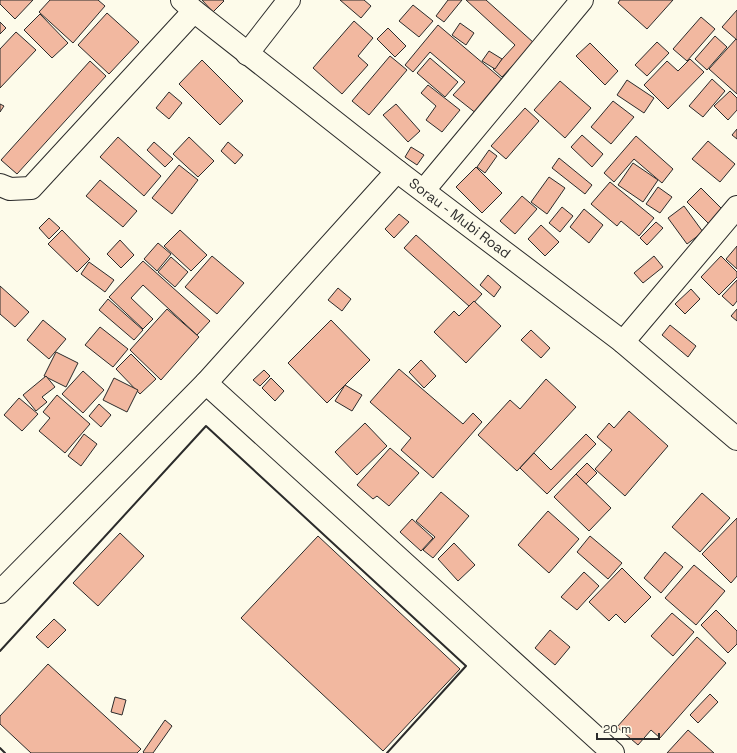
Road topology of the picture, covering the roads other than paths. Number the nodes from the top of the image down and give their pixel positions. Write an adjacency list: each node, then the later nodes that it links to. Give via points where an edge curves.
1 (289, 0): 4 (street)
2 (582, 0): 7 (street)
3 (188, 6): 4 (street, Sorau - Mubi Road); 6 (street, via 31,188 10,189)
4 (247, 54): 5 (street, Sorau - Mubi Road)
5 (397, 171): 7 (street, Sorau - Mubi Road); 10 (street)
6 (0, 185)
7 (424, 190): 9 (street, Sorau - Mubi Road)
8 (737, 207): 9 (street)
9 (623, 342): 11 (street, Sorau - Mubi Road)
10 (206, 383): 12 (street); 13 (street)
11 (737, 439)
12 (0, 592)
13 (613, 753)

